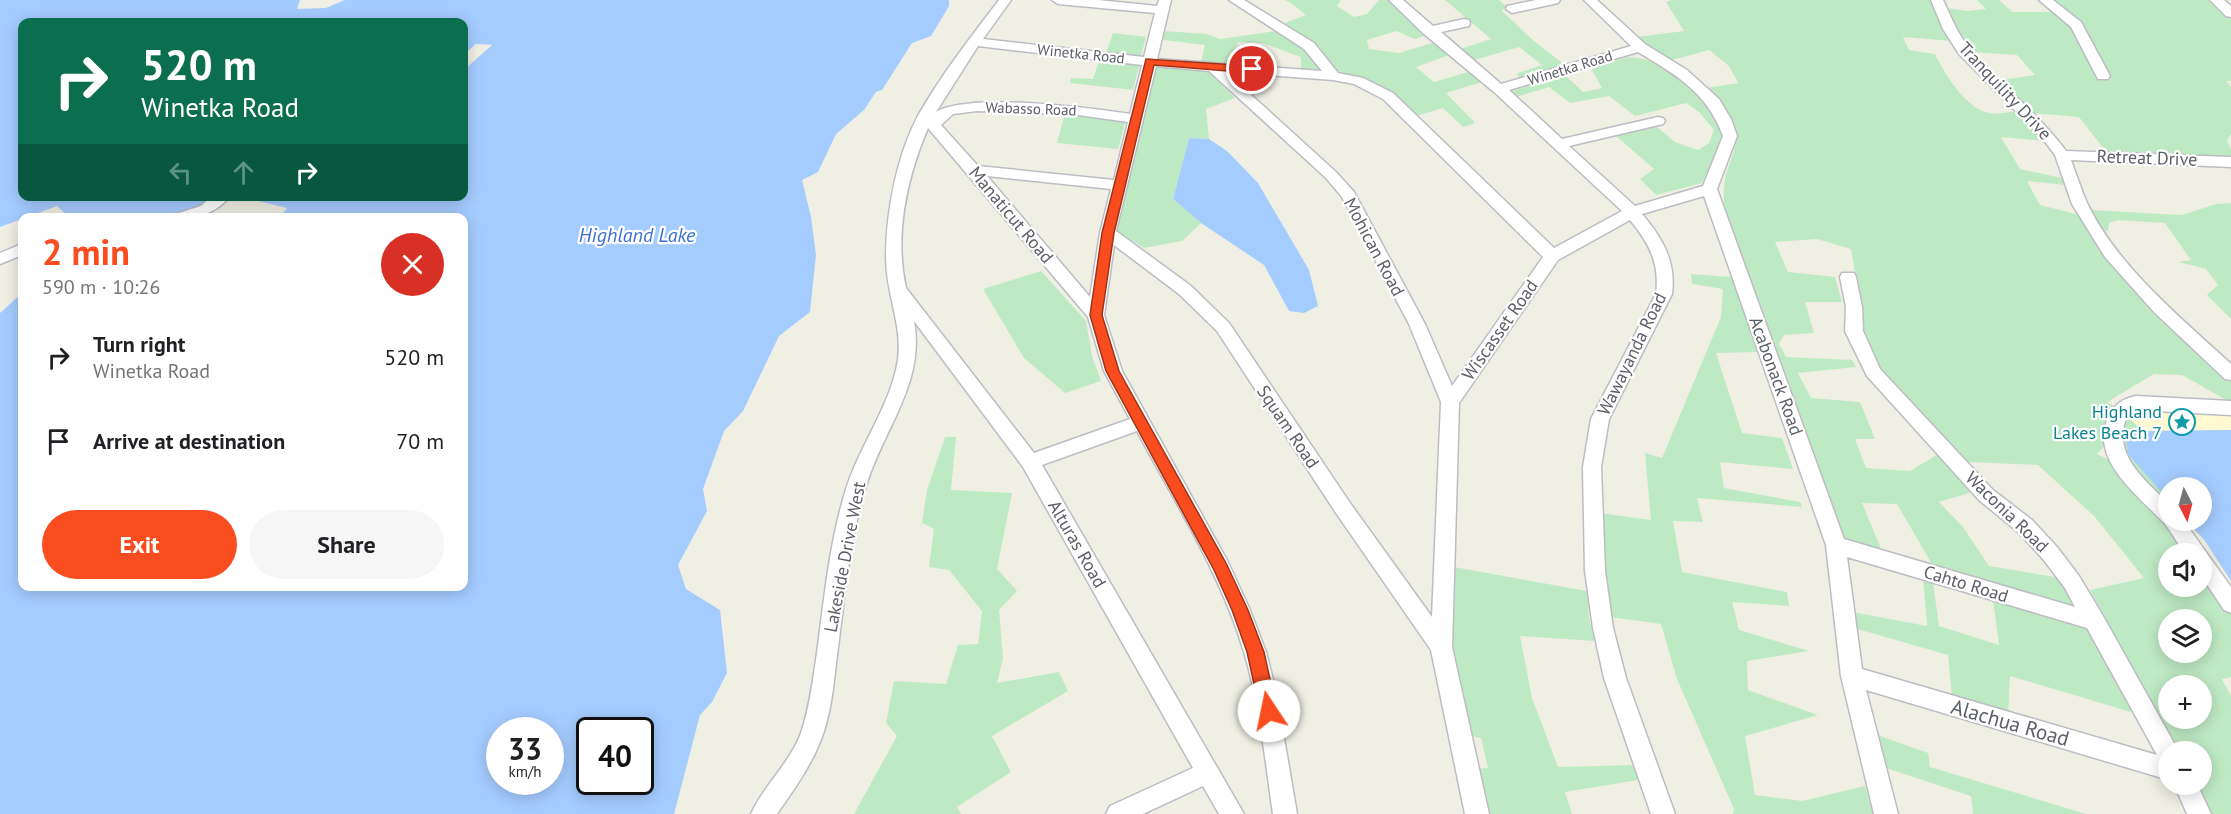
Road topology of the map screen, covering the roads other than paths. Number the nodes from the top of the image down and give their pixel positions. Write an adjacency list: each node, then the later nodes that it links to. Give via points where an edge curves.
1 (1005, 0): 15 (street, Lakeside Drive West)
2 (1058, 0): 10 (street)
3 (1235, 0): 19 (street, via 1309,46)
4 (1395, 0): 14 (street, Wawayanda Road)
5 (1554, 0): 11 (street)
6 (1590, 0): 16 (street)
7 (1937, 0): 26 (street, Tranquility Drive, via 1964,51)
8 (2045, 0): 20 (street, via 2076,25)
9 (2216, 0): 12 (street)
10 (1163, 5): 17 (street)
11 (1512, 9)
12 (2231, 13)
13 (1464, 22): 14 (street)
14 (1429, 31): 21 (street, Wawayanda Road)
15 (973, 42): 17 (street, Winetka Road); 23 (street, Lakeside Drive West)
16 (1640, 47): 21 (street, Winetka Road); 30 (street, via 1697,85 1724,119 1730,136)
17 (1150, 62): 18 (street, Winetka Road); 22 (street)
18 (1212, 66): 19 (street, Winetka Road); 42 (street, Mohican Road, via 1349,195 1417,324)
19 (1333, 76): 36 (street, via 1358,81 1388,96)
20 (2103, 76)
21 (1499, 89): 25 (street, Wawayanda Road)
22 (1135, 119): 23 (street, Wabasso Road, via 1071,110 977,107 950,110); 29 (street)
23 (929, 120): 28 (street, Manaticut Road); 39 (street, Lakeside Drive West, via 904,168 897,198 894,261)
24 (1658, 121): 25 (street)
25 (1559, 144): 32 (street, Wawayanda Road)
26 (2062, 155): 27 (street, Retreat Drive); 41 (street, Tranquility Drive, via 2080,204 2111,254 2160,308)
27 (2231, 162)
28 (974, 170): 29 (street); 40 (street, Manaticut Road)
29 (1120, 186): 34 (street)
30 (1709, 189): 32 (street); 49 (street, Acabonack Road)
31 (216, 201): 33 (street)
32 (1632, 212): 36 (street); 64 (street, Wawayanda Road, via 1663,254 1668,277 1664,294 1600,419 1592,467 1595,571 1615,678)
33 (195, 213)
34 (1108, 233): 40 (street); 53 (street, Squam Road, via 1185,290 1223,327)
35 (18, 251): 37 (street)
36 (1552, 256): 42 (street, Wiscasset Road)
37 (0, 259)
38 (1848, 277): 52 (street, Waconia Road, via 1854,331 1873,372 1986,495 2025,526 2050,553)
39 (898, 289): 45 (street, Alturas Road); 59 (street, Lakeside Drive West, via 908,354 902,382 867,455 854,496 819,707 804,753)
40 (1096, 315): 44 (street, via 1113,371)
41 (2231, 374)
42 (1450, 402): 53 (street)
43 (2231, 408): 46 (street, via 2136,403 2120,410 2111,431 2115,453)
44 (1142, 422): 45 (street); 62 (street, via 1221,568 1256,652)
45 (1030, 462): 57 (street, Alturas Road)
46 (2158, 505)
47 (2180, 531): 48 (street)
48 (2190, 543)
49 (1836, 545): 52 (street, Cahto Road); 54 (street, Acabonack Road)
50 (2212, 576): 51 (street)
51 (2231, 604)
52 (2096, 622): 55 (street, Waconia Road)
53 (1441, 647): 63 (street)
54 (1852, 676): 56 (street, Alachua Road); 65 (street, Acabonack Road)
55 (2162, 741)
56 (2158, 766)
57 (1208, 772): 60 (street); 61 (street, Alturas Road)
58 (2190, 795): 66 (street)
59 (763, 814)
60 (1118, 814)
61 (1232, 814)
62 (1285, 814)
63 (1477, 814)
64 (1663, 814)
65 (1886, 814)
66 (2199, 814)

